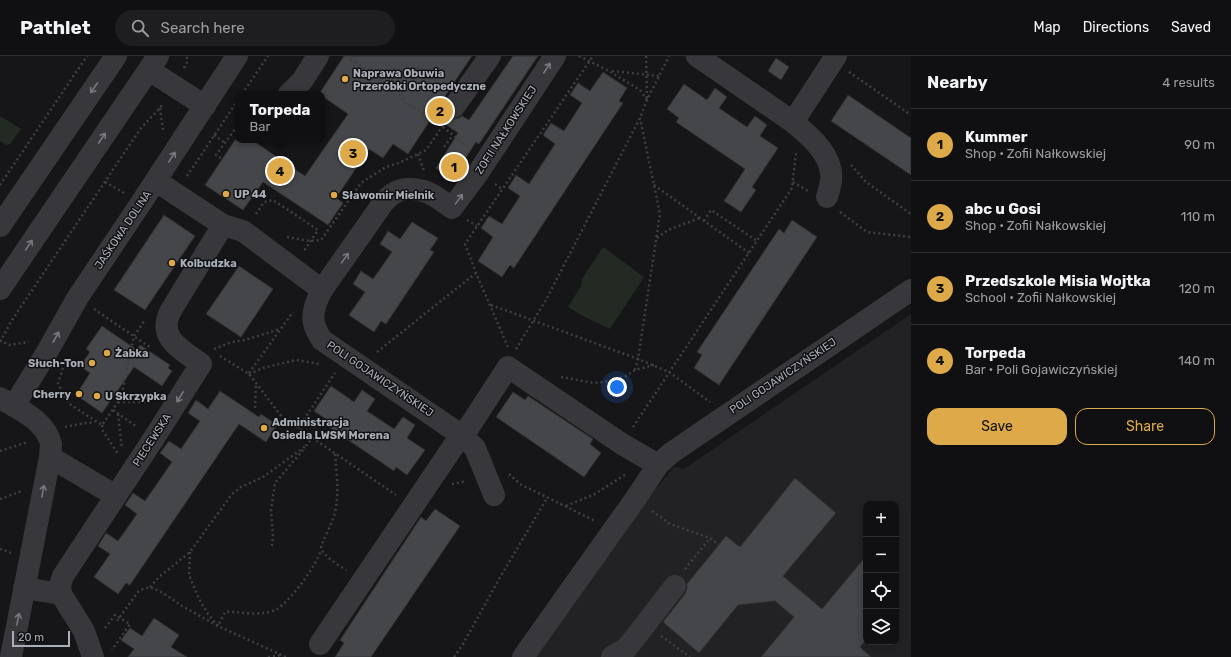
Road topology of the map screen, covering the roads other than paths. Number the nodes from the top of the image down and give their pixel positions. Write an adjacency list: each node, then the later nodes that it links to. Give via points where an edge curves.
1 (116, 56): 16 (street, one-way to 16)
2 (238, 56): 10 (street, JAŚKOWA DOLINA)
3 (318, 56): 9 (street, via 302,81)
4 (490, 56): 11 (street)
5 (555, 56): 18 (street, ZOFII NAŁKOWSKIEJ, one-way to 5, via 390,194 400,190 417,189 430,193 452,208)
6 (697, 56): 12 (street)
7 (839, 62): 12 (street)
8 (153, 63): 10 (street); 17 (street, one-way to 8)
9 (292, 91)
10 (205, 106): 13 (street, JAŚKOWA DOLINA, one-way to 10)
11 (454, 107)
12 (794, 122): 14 (street, via 824,152 830,164 831,180)
13 (156, 181): 15 (street); 20 (street, JAŚKOWA DOLINA, one-way to 13, via 47,352 78,297)
14 (827, 197)
15 (223, 225): 18 (street, via 243,231); 24 (street, PIECEWSKA, one-way to 24, via 165,323 167,334 178,346 206,357)
16 (0, 226)
17 (0, 289)
18 (322, 290): 21 (street, POLI GOJAWICZYŃSKIEJ, via 314,312 315,328 322,340)
19 (911, 290): 23 (street, POLI GOJAWICZYŃSKIEJ)
20 (7, 402): 22 (street, via 39,422 47,432 51,445)
21 (461, 435): 23 (street, via 467,430 511,360 533,384); 25 (street, POLI GOJAWICZYŃSKIEJ, via 475,448); 29 (street)
22 (50, 457): 24 (street); 27 (street, one-way to 22)
23 (653, 463): 32 (street, POLI GOJAWICZYŃSKIEJ, via 614,529)
24 (116, 496): 28 (street, PIECEWSKA, via 62,576)
25 (494, 496)
26 (680, 578): 33 (street, via 626,648)
27 (24, 588): 28 (street); 31 (street, one-way to 27)
28 (61, 594): 30 (street)
29 (320, 644)
30 (102, 654)
31 (11, 657)
32 (523, 657)
33 (612, 657)

